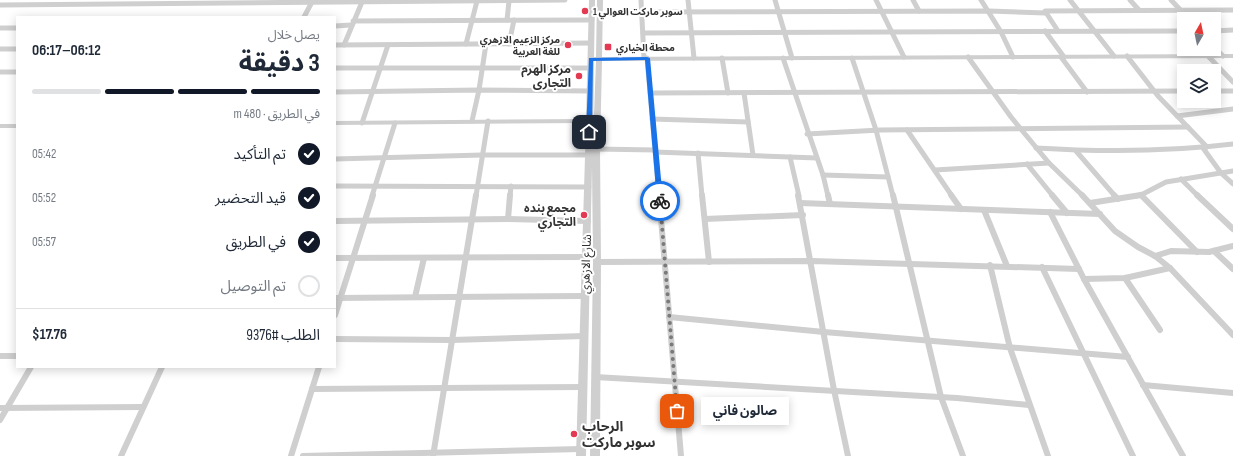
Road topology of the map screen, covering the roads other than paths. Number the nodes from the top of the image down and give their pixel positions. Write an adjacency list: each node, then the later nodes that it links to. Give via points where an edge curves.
1 (495, 0): 2 (street); 18 (street)
2 (509, 0): 3 (street); 34 (street)
3 (544, 0): 4 (street)
4 (565, 0)
5 (592, 0): 36 (street, شارع الازهري)
6 (600, 0): 78 (street, شارع الازهري)
7 (641, 0): 30 (street)
8 (688, 0): 25 (street)
9 (775, 0): 26 (street)
10 (876, 0): 27 (street)
11 (913, 0): 28 (street)
12 (981, 0): 29 (street)
13 (1070, 0): 22 (street)
14 (1130, 0): 23 (street)
15 (1171, 0): 21 (street)
16 (313, 1): 19 (street); 20 (street); 33 (street)
17 (406, 1): 18 (street); 19 (street)
18 (476, 1): 37 (street)
19 (362, 2): 38 (street)
20 (0, 5)
21 (1180, 9): 23 (street); 24 (street); 31 (street)
22 (1078, 10): 23 (street); 32 (street); 45 (street)
23 (1139, 10)
24 (1233, 10)
25 (689, 11): 26 (street); 30 (street); 48 (street)
26 (778, 11): 27 (street); 49 (street)
27 (881, 11): 28 (street); 50 (street)
28 (919, 11): 29 (street)
29 (989, 11): 32 (street); 51 (street)
30 (642, 12): 52 (street)
31 (1182, 12)
32 (1045, 13): 44 (street)
33 (305, 16)
34 (507, 20): 35 (street); 37 (street)
35 (514, 20): 36 (street); 56 (street)
36 (592, 20): 53 (street, شارع الازهري)
37 (472, 21): 38 (street); 54 (street)
38 (352, 23): 39 (street); 57 (street)
39 (336, 26)
40 (0, 28): 41 (street)
41 (16, 28)
42 (1233, 30): 47 (street)
43 (1045, 31): 44 (street); 51 (street); 71 (street)
44 (1058, 31): 45 (street)
45 (1094, 31): 46 (street); 63 (street)
46 (1177, 31)
47 (1221, 31)
48 (692, 32): 49 (street); 52 (street); 73 (street)
49 (784, 32): 50 (street); 76 (street)
50 (891, 32): 51 (street); 69 (street)
51 (1001, 32): 70 (street)
52 (643, 33): 72 (street)
53 (591, 43): 56 (street); 78 (street, شارع الازهري)
54 (466, 44): 55 (street); 58 (street)
55 (486, 44): 56 (street); 79 (street)
56 (509, 44)
57 (344, 45): 58 (street); 59 (street)
58 (388, 45): 81 (street)
59 (336, 46)
60 (0, 49): 61 (street)
61 (16, 49)
62 (968, 56): 69 (street); 70 (street); 98 (street)
63 (1114, 56): 64 (street); 71 (street)
64 (1127, 56): 65 (street); 87 (street)
65 (1177, 56)
66 (1208, 56): 84 (street)
67 (1222, 56): 68 (street)
68 (1233, 56)
69 (904, 57): 77 (street)
70 (1013, 57): 71 (street)
71 (1063, 57): 93 (street)
72 (645, 58): 73 (street); 78 (street); 94 (street)
73 (694, 58): 74 (street)
74 (722, 58): 75 (street); 95 (street)
75 (783, 58): 76 (street); 99 (street)
76 (792, 58): 77 (street)
77 (852, 58): 97 (street)
78 (593, 62): 79 (street); 86 (street, شارع الازهري); 120 (street, شارع الازهري, via 599,95)
79 (483, 67): 81 (street); 85 (street)
80 (336, 68): 81 (street)
81 (380, 68): 92 (street)
82 (0, 72): 83 (street)
83 (16, 72)
84 (1233, 82)
85 (479, 90): 86 (street); 92 (street); 103 (street)
86 (590, 91): 105 (street, شارع الازهري)
87 (1154, 91): 88 (street); 93 (street); 101 (street)
88 (1177, 91)
89 (1221, 91): 90 (street)
90 (1233, 91)
91 (336, 92): 92 (street)
92 (373, 92): 106 (street)
93 (1087, 92): 98 (street)
94 (650, 93): 95 (street); 102 (street)
95 (728, 93): 96 (street)
96 (744, 93): 99 (street); 107 (street)
97 (865, 93): 98 (street); 99 (street); 114 (street)
98 (993, 93): 113 (street)
99 (794, 94): 116 (street)
100 (1233, 109): 101 (street)
101 (1177, 116): 112 (street)
102 (652, 119): 107 (street); 121 (street)
103 (472, 121): 104 (street); 108 (street)
104 (488, 121): 105 (street); 124 (street)
105 (590, 121): 125 (street, شارع الازهري)
106 (362, 122): 108 (street); 109 (street)
107 (748, 122): 126 (street)
108 (395, 123): 127 (street)
109 (336, 124)
110 (0, 126): 111 (street)
111 (16, 126)
112 (1188, 127): 113 (street); 119 (street)
113 (1021, 129): 115 (street); 118 (street)
114 (876, 130): 115 (street); 116 (street); 137 (street)
115 (907, 130): 133 (street)
116 (807, 134): 130 (street)
117 (1233, 144): 119 (street)
118 (1036, 148): 122 (street); 131 (street)
119 (1205, 148): 122 (street, via 1151,152); 135 (street)
120 (596, 149): 121 (street); 174 (street, شارع الازهري)
121 (655, 151): 123 (street); 175 (street)
122 (1076, 151): 146 (street)
123 (698, 153): 126 (street); 159 (street)
124 (482, 155): 125 (street); 127 (street); 142 (street)
125 (589, 155): 144 (street, شارع الازهري)
126 (753, 155): 128 (street)
127 (384, 157): 129 (street); 141 (street)
128 (790, 157): 130 (street); 147 (street)
129 (336, 158)
130 (817, 158): 136 (street)
131 (1049, 163): 132 (street); 148 (street)
132 (1027, 164): 133 (street); 154 (street)
133 (935, 170): 151 (street)
134 (1233, 171): 135 (street)
135 (1221, 173): 138 (street); 139 (street)
136 (822, 175): 137 (street); 149 (street)
137 (888, 177): 150 (street)
138 (1181, 179): 145 (street, via 1158,185); 163 (street)
139 (1233, 184)
140 (336, 186): 141 (street)
141 (375, 186): 142 (street); 160 (street)
142 (477, 186): 143 (street); 157 (street)
143 (511, 186): 144 (street); 158 (street)
144 (589, 187): 162 (street, شارع الازهري)
145 (1141, 195): 146 (street); 166 (street)
146 (1118, 199): 148 (street)
147 (800, 203): 149 (street); 156 (street)
148 (1090, 203): 155 (street)
149 (830, 204): 150 (street)
150 (896, 206): 151 (street); 177 (street)
151 (961, 209): 152 (street)
152 (984, 210): 153 (street); 179 (street)
153 (1050, 212): 154 (street); 182 (street)
154 (1067, 213): 155 (street)
155 (1100, 214): 167 (street, via 1121,236)
156 (803, 215): 159 (street); 173 (street)
157 (472, 219): 158 (street); 160 (street); 172 (street)
158 (508, 219): 162 (street)
159 (705, 219): 176 (street)
160 (365, 220): 161 (street); 170 (street)
161 (336, 221)
162 (588, 221): 168 (street, شارع الازهري)
163 (1233, 229)
164 (1233, 246): 165 (street)
165 (1214, 251): 166 (street); 183 (street)
166 (1197, 252): 167 (street, via 1171,251)
167 (1155, 256): 181 (street)
168 (587, 257): 172 (street); 187 (street, شارع الازهري)
169 (336, 258): 170 (street)
170 (353, 258): 171 (street); 189 (street)
171 (424, 258): 172 (street); 188 (street)
172 (466, 258): 186 (street)
173 (812, 261): 176 (street); 177 (street); 193 (street)
174 (597, 262): 175 (street); 207 (street, شارع الازهري)
175 (665, 262): 176 (street); 191 (street)
176 (709, 262)
177 (910, 263): 178 (street); 198 (street)
178 (990, 265): 179 (street); 199 (street)
179 (1006, 266): 180 (street)
180 (1042, 267): 182 (street); 200 (street)
181 (1170, 268): 184 (street); 194 (street)
182 (1079, 269): 185 (street)
183 (1233, 270)
184 (1124, 278): 185 (street); 192 (street)
185 (1084, 279): 203 (street)
186 (459, 296): 187 (street); 188 (street); 197 (street)
187 (585, 296): 195 (street, شارع الازهري)
188 (415, 297): 189 (street)
189 (338, 298): 190 (street)
190 (336, 309)
191 (669, 317): 193 (street); 208 (street)
192 (1160, 330)
193 (824, 332): 198 (street); 213 (street)
194 (1233, 335)
195 (584, 336): 197 (street); 210 (street, شارع الازهري)
196 (336, 339): 197 (street)
197 (452, 340): 212 (street)
198 (928, 341): 199 (street); 215 (street)
199 (1010, 348): 200 (street); 216 (street)
200 (1083, 354): 203 (street); 230 (street)
201 (0, 356): 202 (street)
202 (16, 356)
203 (1128, 357): 209 (street)
204 (30, 368): 218 (street)
205 (162, 368): 217 (street)
206 (319, 368): 211 (street)
207 (595, 377): 208 (street); 225 (street, شارع الازهري)
208 (674, 380): 213 (street); 226 (street)
209 (1143, 385): 214 (street); 231 (street)
210 (584, 387): 212 (street); 220 (street, شارع الازهري)
211 (312, 389): 212 (street); 223 (street)
212 (444, 390): 221 (street)
213 (834, 390): 215 (street); 227 (street)
214 (1233, 393)
215 (941, 397): 216 (street); 228 (street)
216 (1029, 405): 229 (street)
217 (143, 407): 218 (street); 222 (street)
218 (4, 408): 219 (street)
219 (0, 420)
220 (581, 453): 221 (street)
221 (433, 454): 224 (street)
222 (120, 456)
223 (291, 456)
224 (303, 456)
225 (594, 456)
226 (681, 456)
227 (848, 456)
228 (963, 456)
229 (1048, 456)
230 (1133, 456)
231 (1183, 456)

